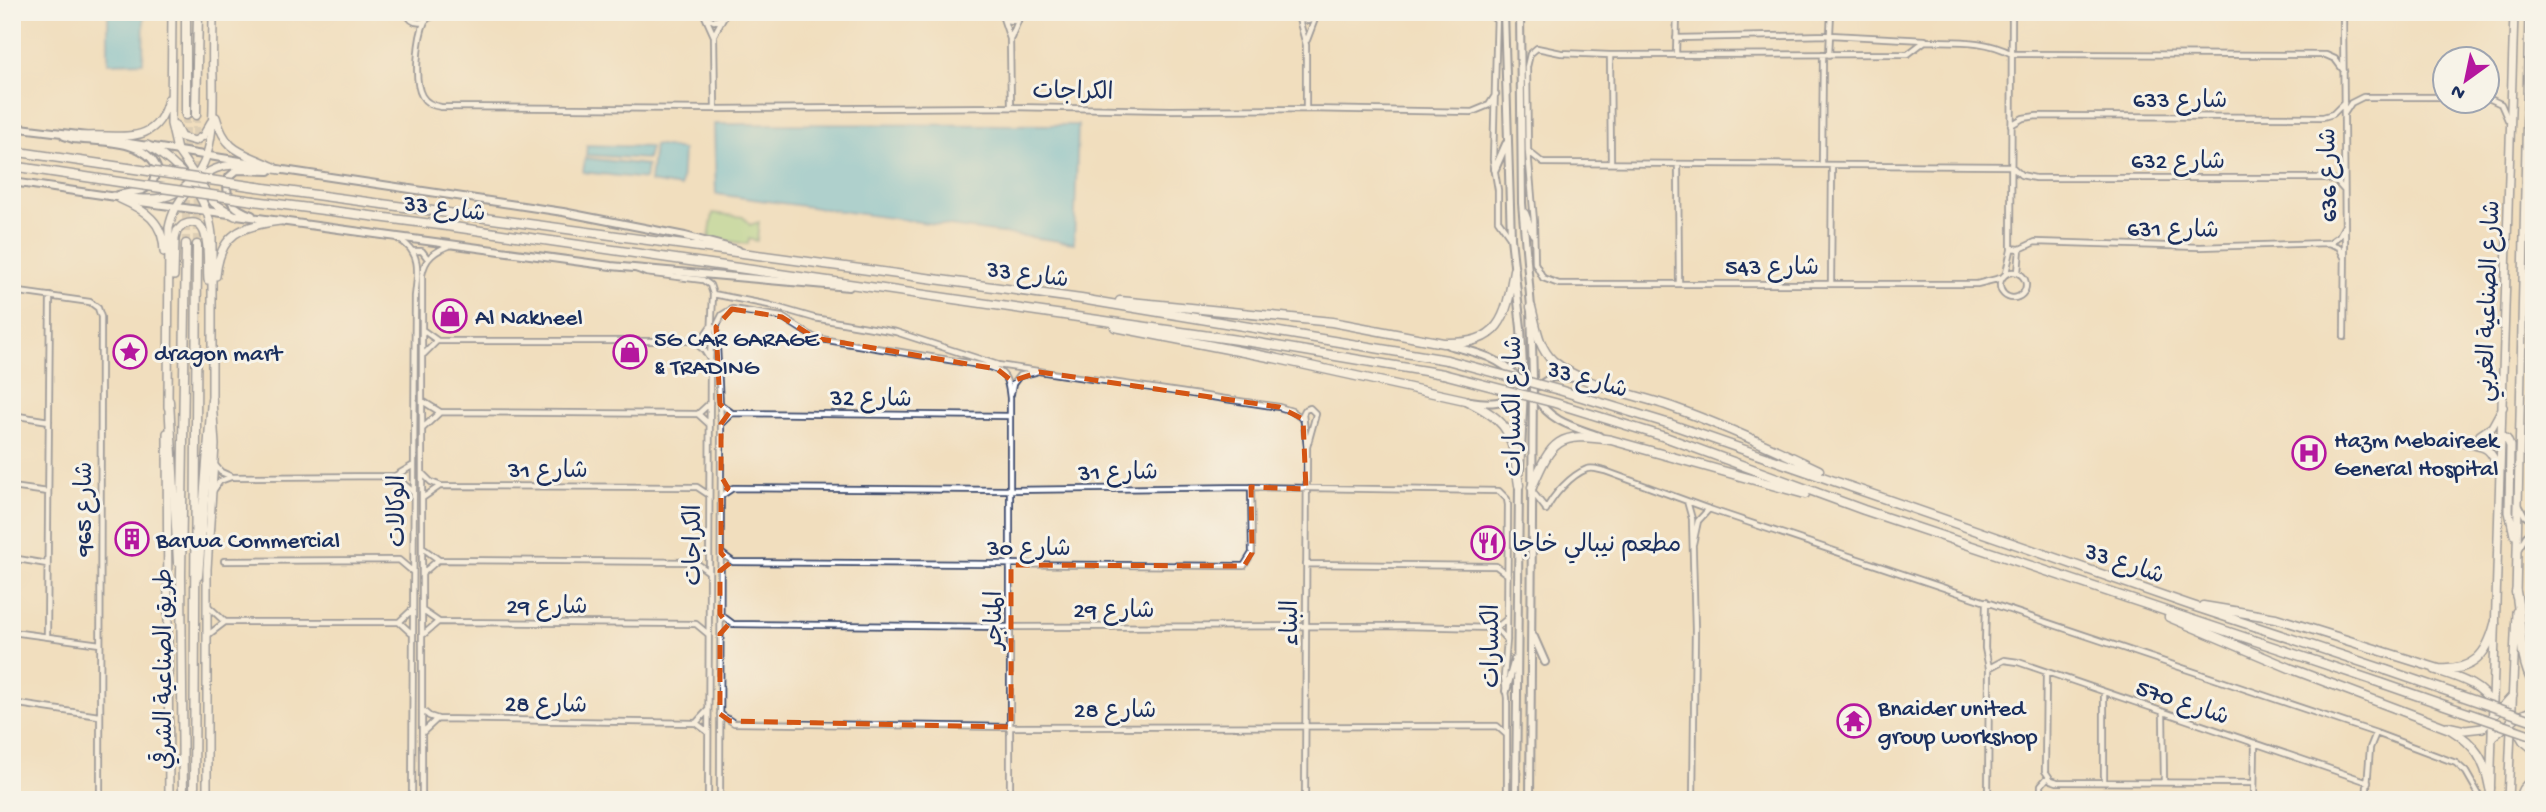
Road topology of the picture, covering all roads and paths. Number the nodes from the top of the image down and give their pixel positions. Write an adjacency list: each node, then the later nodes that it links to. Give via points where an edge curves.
1 (174, 12): 37 (main road); 51 (main road, via 176,131 195,141 203,136)
2 (186, 12): 49 (highway)
3 (198, 12): 50 (highway)
4 (213, 12): 44 (main road)
5 (406, 12): 24 (street, via 414,22)
6 (441, 12): 24 (street)
7 (1289, 12): 23 (street)
8 (1487, 12): 25 (street)
9 (1497, 12): 25 (street, شارع الكسارات)
10 (1504, 12): 59 (street, شارع الكسارات)
11 (1520, 12): 81 (street, شارع الكسارات)
12 (1676, 12): 28 (street)
13 (1830, 12): 26 (street)
14 (2012, 12): 32 (street)
15 (2343, 12): 36 (street, شارع 636)
16 (2514, 12): 54 (main road, شارع الصناعية الغربي)
17 (2529, 12): 39 (main road, شارع الصناعية الغربي)
18 (703, 14): 19 (street, via 714,21); 27 (street)
19 (726, 14): 27 (street)
20 (999, 14): 22 (street, via 1011,22); 29 (street)
21 (1320, 14): 23 (street, via 1308,22); 31 (street)
22 (1023, 15): 29 (street)
23 (1297, 15): 31 (street)
24 (429, 17): 46 (street, الكراجات, via 419,40 419,88 426,102 436,106)
25 (1496, 20): 38 (street, شارع الكسارات)
26 (1830, 35): 28 (street); 30 (street); 35 (street)
27 (714, 36): 46 (street)
28 (1676, 38): 34 (street)
29 (1010, 39): 45 (street)
30 (1926, 41): 32 (street, via 1981,42); 35 (street, via 1908,54)
31 (1306, 45): 47 (street)
32 (2012, 54): 36 (street, via 2322,55 2336,59); 53 (street)
33 (1610, 55): 34 (street); 63 (street, via 1533,50 1527,67); 66 (street)
34 (1676, 55): 35 (street)
35 (1826, 55): 68 (street)
36 (2344, 71): 41 (street, شارع 636)
37 (171, 85): 57 (main road, via 164,113 148,131 132,137); 61 (main road)
38 (1496, 94): 47 (street, الكراجات, via 1489,105 1472,112); 72 (street, شارع الكسارات)
39 (2527, 94): 43 (street); 58 (main road, شارع الصناعية الغربي)
40 (2430, 97): 48 (street, via 2363,97 2351,103)
41 (2344, 103): 48 (street, شارع 636); 53 (street, شارع 633, via 2323,117 2037,116)
42 (2500, 104): 54 (street)
43 (2534, 105)
44 (213, 106): 51 (main road); 73 (main road, via 227,143)
45 (1011, 107): 46 (street, الكراجات); 47 (street, الكراجات)
46 (715, 108)
47 (1306, 109)
48 (2344, 114): 78 (street, شارع 636)
49 (187, 115)
50 (197, 115)
51 (213, 115): 64 (main road)
52 (2534, 124): 58 (street)
53 (2011, 125): 71 (street)
54 (2511, 126): 139 (main road, شارع الصناعية الغربي)
55 (12, 127): 56 (street)
56 (56, 133): 57 (street, شارع 33); 79 (street, via 133,147 151,157 157,168 152,185)
57 (83, 136): 60 (street, شارع 33)
58 (2525, 140): 77 (main road, شارع الصناعية الغربي)
59 (1506, 142): 72 (street); 92 (street, شارع الكسارات)
60 (147, 145): 61 (street, شارع 33); 75 (main road)
61 (177, 150): 64 (street, شارع 33); 75 (main road)
62 (12, 151): 100 (highway, شارع 33, bridge)
63 (1528, 151): 65 (street); 74 (street)
64 (208, 155): 73 (street, شارع 33); 75 (main road)
65 (1543, 163): 66 (street); 74 (street)
66 (1611, 163): 67 (street)
67 (1678, 164): 68 (street); 108 (street)
68 (1822, 165): 69 (street)
69 (1832, 165): 71 (street); 109 (street)
70 (12, 166): 110 (highway, شارع 33, bridge)
71 (2011, 166): 78 (street, شارع 632, via 2021,175 2035,178 2325,178); 97 (street)
72 (1495, 169): 92 (street, شارع الكسارات, via 1498,220)
73 (281, 170): 75 (main road, via 228,165); 86 (street, via 237,170 229,177 231,203); 100 (street, شارع 33, via 563,212)
74 (1530, 176): 90 (street)
75 (194, 181): 79 (main road, via 156,199); 82 (main road); 83 (main road); 85 (main road, via 214,203)
76 (12, 182): 79 (street, شارع 33)
77 (2524, 185): 80 (street); 89 (main road, شارع الصناعية الغربي)
78 (2344, 190): 88 (street, شارع 636)
79 (113, 196): 82 (street, شارع 33); 116 (main road, via 143,210 158,226)
80 (2534, 199)
81 (1522, 203): 90 (street); 115 (street, شارع الكسارات)
82 (174, 207): 83 (street, شارع 33); 116 (main road, via 169,228)
83 (207, 212): 85 (street, شارع 33); 117 (main road, via 212,235)
84 (2534, 212): 89 (street)
85 (235, 216): 86 (street, شارع 33)
86 (262, 218): 87 (street, شارع 33)
87 (280, 221): 91 (street, شارع 33); 117 (main road, via 247,227 226,242 219,259)
88 (2344, 223): 94 (street, via 2339,236); 101 (street, شارع 636)
89 (2523, 230): 152 (main road, شارع الصناعية الغربي)
90 (1533, 234): 108 (street, شارع 543, via 1535,264 1543,278 1559,284)
91 (391, 235): 93 (street, شارع 33); 99 (street)
92 (1511, 238): 104 (street, شارع الكسارات)
93 (455, 243): 102 (street); 103 (street, شارع 33)
94 (2328, 243): 98 (street, شارع 631, via 2200,247 2035,242); 101 (street, via 2339,247)
95 (186, 244): 209 (highway, طريق الصناعية الشرقي)
96 (197, 245): 212 (highway, طريق الصناعية الشرقي)
97 (2011, 248): 98 (street, شارع 631); 106 (street)
98 (2020, 248): 105 (street)
99 (413, 251): 102 (street, via 422,251); 157 (street, الوكالات, via 418,269)
100 (746, 253): 114 (highway, شارع 33)
101 (2344, 257): 121 (street, شارع 636)
102 (428, 259): 120 (street, الوكالات, via 422,275)
103 (635, 269): 110 (street, شارع 33); 112 (street, via 703,280)
104 (1514, 270): 124 (highway, via 1507,310 1495,329 1476,341); 130 (street, شارع الكسارات)
105 (2018, 272): 106 (street); 107 (street, via 2026,286 2017,298 2002,293)
106 (2006, 273): 107 (street)
107 (2001, 278): 109 (street, شارع 543, via 1977,284)
108 (1679, 283): 109 (street, شارع 543)
109 (1831, 284)
110 (872, 287): 118 (highway, شارع 33)
111 (12, 291): 113 (street, شارع 965)
112 (713, 294): 119 (street, الكراجات); 127 (street, via 896,332)
113 (50, 296): 146 (street); 240 (street, شارع 965, via 90,302 101,317)
114 (1081, 299): 124 (highway, via 1332,322); 166 (highway, شارع 33, bridge, via 1447,360 1670,424)
115 (1531, 307): 129 (highway, via 1549,356); 130 (street, شارع الكسارات)
116 (169, 309): 117 (main road, via 176,234 183,225 193,223 205,232); 135 (main road)
117 (212, 312): 133 (main road, طريق الصناعية الشرقي)
118 (1068, 316): 134 (highway); 183 (highway, شارع 33, bridge, via 1443,374 1665,437)
119 (710, 326): 123 (street, via 704,336); 126 (street, الكراجات)
120 (423, 329): 122 (street); 125 (street, الوكالات)
121 (2344, 337)
122 (438, 341): 123 (street); 125 (street)
123 (692, 341): 126 (street, via 704,349)
124 (1443, 343): 130 (street, via 1497,360)
125 (423, 356): 136 (street, الوكالات)
126 (710, 362): 137 (street, الكراجات)
127 (986, 364): 128 (street); 132 (street, المناجر, via 1005,374); 138 (street, الكراجات, via 815,338 782,317 732,309 716,327)
128 (1039, 372): 132 (street, via 1019,376); 145 (street, via 1279,407)
129 (1589, 381): 131 (street, via 1552,377); 166 (highway, via 1704,419)
130 (1527, 382): 131 (street, شارع الكسارات); 131 (street, شارع الكسارات); 134 (street, via 1516,396 1502,402)
131 (1530, 397): 153 (street, via 1559,421); 164 (street, شارع الكسارات); 172 (street, شارع الكسارات)
132 (1010, 398): 144 (street, المناجر)
133 (212, 400): 156 (main road, طريق الصناعية الشرقي); 212 (highway)
134 (1465, 400): 164 (highway, via 1490,412 1506,428)
135 (169, 401): 209 (highway); 287 (main road, طريق الصناعية الشرقي)
136 (423, 401): 140 (street); 149 (street, الوكالات)
137 (710, 403): 142 (street); 147 (street, الكراجات)
138 (720, 404): 141 (street); 148 (street, الكراجات)
139 (2503, 407): 150 (main road, via 2492,427); 151 (main road, شارع الصناعية الغربي)
140 (440, 412): 142 (street); 149 (street)
141 (732, 413): 144 (street, شارع 32); 148 (street)
142 (698, 414): 147 (street)
143 (12, 415): 146 (street)
144 (1010, 416): 173 (street, المناجر)
145 (1303, 419): 155 (street, البناء); 155 (street, البناء, via 1306,409 1315,412)
146 (49, 421): 175 (street)
147 (710, 424): 160 (street, الكراجات)
148 (721, 424): 162 (street, الكراجات)
149 (423, 428): 159 (street, الوكالات)
150 (2480, 435)
151 (2504, 439): 152 (main road); 158 (main road, شارع الصناعية الغربي); 187 (main road, via 2509,512)
152 (2519, 439): 182 (main road, شارع الصناعية الغربي)
153 (1611, 440): 172 (highway, via 1581,436 1560,442 1544,459); 183 (highway)
154 (2459, 441): 158 (main road, via 2487,448)
155 (1307, 447): 171 (street, البناء)
156 (214, 464): 163 (street); 174 (main road, طريق الصناعية الشرقي)
157 (414, 465): 161 (street); 176 (street, الوكالات)
158 (2500, 472): 227 (main road, شارع الصناعية الغربي)
159 (423, 474): 165 (street); 180 (street, الوكالات)
160 (709, 475): 168 (street); 178 (street, الكراجات)
161 (395, 476): 163 (street); 176 (street)
162 (721, 476): 170 (street); 179 (street, الكراجات)
163 (231, 477): 174 (street, via 220,481)
164 (1519, 485): 241 (street, شارع الكسارات)
165 (440, 486): 168 (street, شارع 31); 180 (street)
166 (1850, 486): 215 (highway, شارع 33)
167 (12, 487): 175 (street)
168 (697, 487): 178 (street)
169 (1251, 487): 171 (street, شارع 31); 173 (street, شارع 31); 203 (street, شارع 30, via 1252,554 1244,566)
170 (733, 488): 173 (street, شارع 31); 179 (street)
171 (1307, 489): 177 (street, شارع 31, via 1492,490); 202 (street, البناء)
172 (1532, 489): 181 (street, via 1546,510 1558,492 1593,468); 232 (street, شارع الكسارات)
173 (1010, 490): 203 (street, المناجر)
174 (213, 491): 214 (main road, طريق الصناعية الشرقي)
175 (48, 492): 201 (street)
176 (413, 492): 190 (street, الوكالات)
177 (1504, 494): 193 (street, الكسارات)
178 (710, 495): 191 (street, الكراجات)
179 (721, 496): 192 (street, الكراجات)
180 (423, 499): 189 (street, الوكالات)
181 (1687, 501): 184 (street); 188 (street)
182 (2517, 501): 185 (street); 187 (main road, شارع الصناعية الغربي)
183 (1842, 503): 216 (highway, شارع 33)
184 (1709, 509): 188 (street, via 1698,521); 213 (street)
185 (2534, 523)
186 (2534, 530): 194 (street)
187 (2517, 543): 194 (main road, شارع الصناعية الغربي)
188 (1693, 545): 300 (street)
189 (423, 548): 196 (street); 208 (street, الوكالات)
190 (413, 549): 198 (street); 206 (street, الوكالات)
191 (709, 552): 199 (street); 207 (street, الكراجات)
192 (720, 553): 200 (street); 205 (street, الكراجات)
193 (1508, 555): 204 (street); 210 (street, الكسارات)
194 (2517, 555): 211 (main road, شارع الصناعية الغربي)
195 (12, 558): 201 (street)
196 (439, 560): 199 (street); 208 (street)
197 (224, 561): 198 (street)
198 (398, 561): 206 (street)
199 (695, 562): 207 (street)
200 (733, 562): 203 (street, شارع 30); 205 (street)
201 (47, 564): 236 (street)
202 (1306, 564): 204 (street); 228 (street, البناء)
203 (1011, 565): 229 (street, المناجر)
204 (1496, 566): 210 (street)
205 (720, 571): 220 (street, الكراجات)
206 (413, 573): 217 (street, الوكالات)
207 (709, 573): 219 (street, الكراجات)
208 (423, 574): 218 (street, الوكالات)
209 (181, 575): 288 (highway, طريق الصناعية الشرقي)
210 (1508, 575): 221 (street, الكسارات)
211 (2516, 592): 246 (highway, via 2523,659); 249 (main road, شارع الصناعية الغربي)
212 (195, 596): 289 (highway, طريق الصناعية الشرقي)
213 (1986, 601): 244 (street); 272 (street)
214 (207, 603): 222 (street); 237 (main road, طريق الصناعية الشرقي)
215 (2190, 606): 243 (highway, via 2276,618); 262 (highway, شارع 33, bridge)
216 (2155, 608): 266 (highway, via 2281,665); 275 (highway, شارع 33, bridge)
217 (412, 609): 223 (street); 233 (street, الوكالات)
218 (423, 610): 224 (street); 238 (street, الوكالات)
219 (709, 612): 225 (street); 234 (street, الكراجات)
220 (720, 614): 226 (street); 235 (street, الكراجات)
221 (1508, 617): 230 (street); 239 (street, الكسارات)
222 (225, 622): 223 (street); 237 (street)
223 (399, 622): 233 (street)
224 (439, 622): 225 (street, شارع 29); 238 (street)
225 (696, 624): 234 (street)
226 (733, 624): 229 (street, شارع 29); 235 (street)
227 (2495, 624): 243 (highway, via 2488,647 2474,661 2451,669); 250 (main road, شارع الصناعية الغربي)
228 (1306, 626): 229 (street, شارع 29); 230 (street, شارع 29); 265 (street, البناء)
229 (1010, 627): 269 (street, المناجر)
230 (1496, 628): 239 (street)
231 (12, 632): 236 (street)
232 (1532, 632): 242 (street); 299 (street, شارع الكسارات)
233 (412, 634): 291 (street, الوكالات)
234 (709, 634): 253 (street, الكراجات)
235 (720, 634): 257 (street, الكراجات)
236 (47, 636): 240 (street)
237 (207, 636): 290 (main road, طريق الصناعية الشرقي)
238 (422, 636): 254 (street, الوكالات)
239 (1507, 640): 247 (street, الكسارات)
240 (100, 644): 259 (street, شارع 965)
241 (1518, 651): 247 (street); 298 (street, شارع الكسارات)
242 (1545, 662)
243 (2427, 667): 258 (main road, via 2476,686 2490,701)
244 (1989, 668): 245 (street, شارع 570, via 2011,660); 301 (street)
245 (2046, 672): 248 (street, شارع 570); 279 (street)
246 (2534, 685)
247 (1506, 691): 260 (street, الكسارات)
248 (2104, 692): 256 (street, شارع 570); 281 (street)
249 (2513, 695): 252 (main road); 267 (main road, شارع الصناعية الغربي)
250 (2493, 698): 252 (main road); 258 (main road, شارع الصناعية الغربي)
251 (12, 703): 259 (street)
252 (2504, 708): 258 (main road); 267 (main road)
253 (708, 709): 263 (street); 271 (street, الكراجات)
254 (422, 710): 261 (street, شارع 28); 270 (street, الوكالات)
255 (2534, 710): 267 (main road, via 2522,713)
256 (2163, 713): 277 (street, شارع 570); 282 (street)
257 (720, 714): 264 (street); 273 (street, الكراجات)
258 (2493, 715): 266 (main road, via 2487,726 2477,730); 267 (main road); 276 (main road, شارع الصناعية الغربي)
259 (99, 716): 286 (street, شارع 965)
260 (1507, 717): 268 (street); 274 (street, الكسارات)
261 (438, 719): 263 (street, شارع 28); 270 (street)
262 (2534, 721)
263 (696, 723): 271 (street)
264 (734, 723): 269 (street, شارع 28); 273 (street)
265 (1306, 725): 268 (street, شارع 28); 269 (street, شارع 28); 296 (street, البناء)
266 (2443, 725): 285 (highway, via 2478,752)
267 (2509, 725): 276 (main road); 278 (main road); 307 (main road, شارع الصناعية الغربي)
268 (1497, 726): 274 (street)
269 (1011, 727): 295 (street, المناجر)
270 (422, 733): 292 (street, الوكالات)
271 (709, 733): 293 (street, الكراجات)
272 (2375, 733): 283 (street); 305 (street, via 2458,765)
273 (720, 734): 294 (street, الكراجات)
274 (1507, 735): 297 (street, الكسارات)
275 (2534, 736)
276 (2492, 738): 285 (main road, شارع الصناعية الغربي)
277 (2255, 743): 283 (street, شارع 570); 284 (street)
278 (2534, 750)
279 (2048, 777): 281 (street, via 2057,782); 302 (street, via 2041,785)
280 (2534, 778): 308 (highway)
281 (2104, 782): 282 (street)
282 (2164, 782): 284 (street)
283 (2368, 782): 304 (street)
284 (2254, 783): 303 (street)
285 (2490, 788): 306 (main road, شارع الصناعية الغربي)
286 (100, 800)
287 (169, 800)
288 (181, 800)
289 (195, 800)
290 (207, 800)
291 (412, 800)
292 (422, 800)
293 (708, 800)
294 (720, 800)
295 (1010, 800)
296 (1305, 800)
297 (1507, 800)
298 (1516, 800)
299 (1530, 800)
300 (1693, 800)
301 (1988, 800)
302 (2041, 800)
303 (2254, 800)
304 (2366, 800)
305 (2482, 800)
306 (2490, 800)
307 (2508, 800)
308 (2518, 800)

